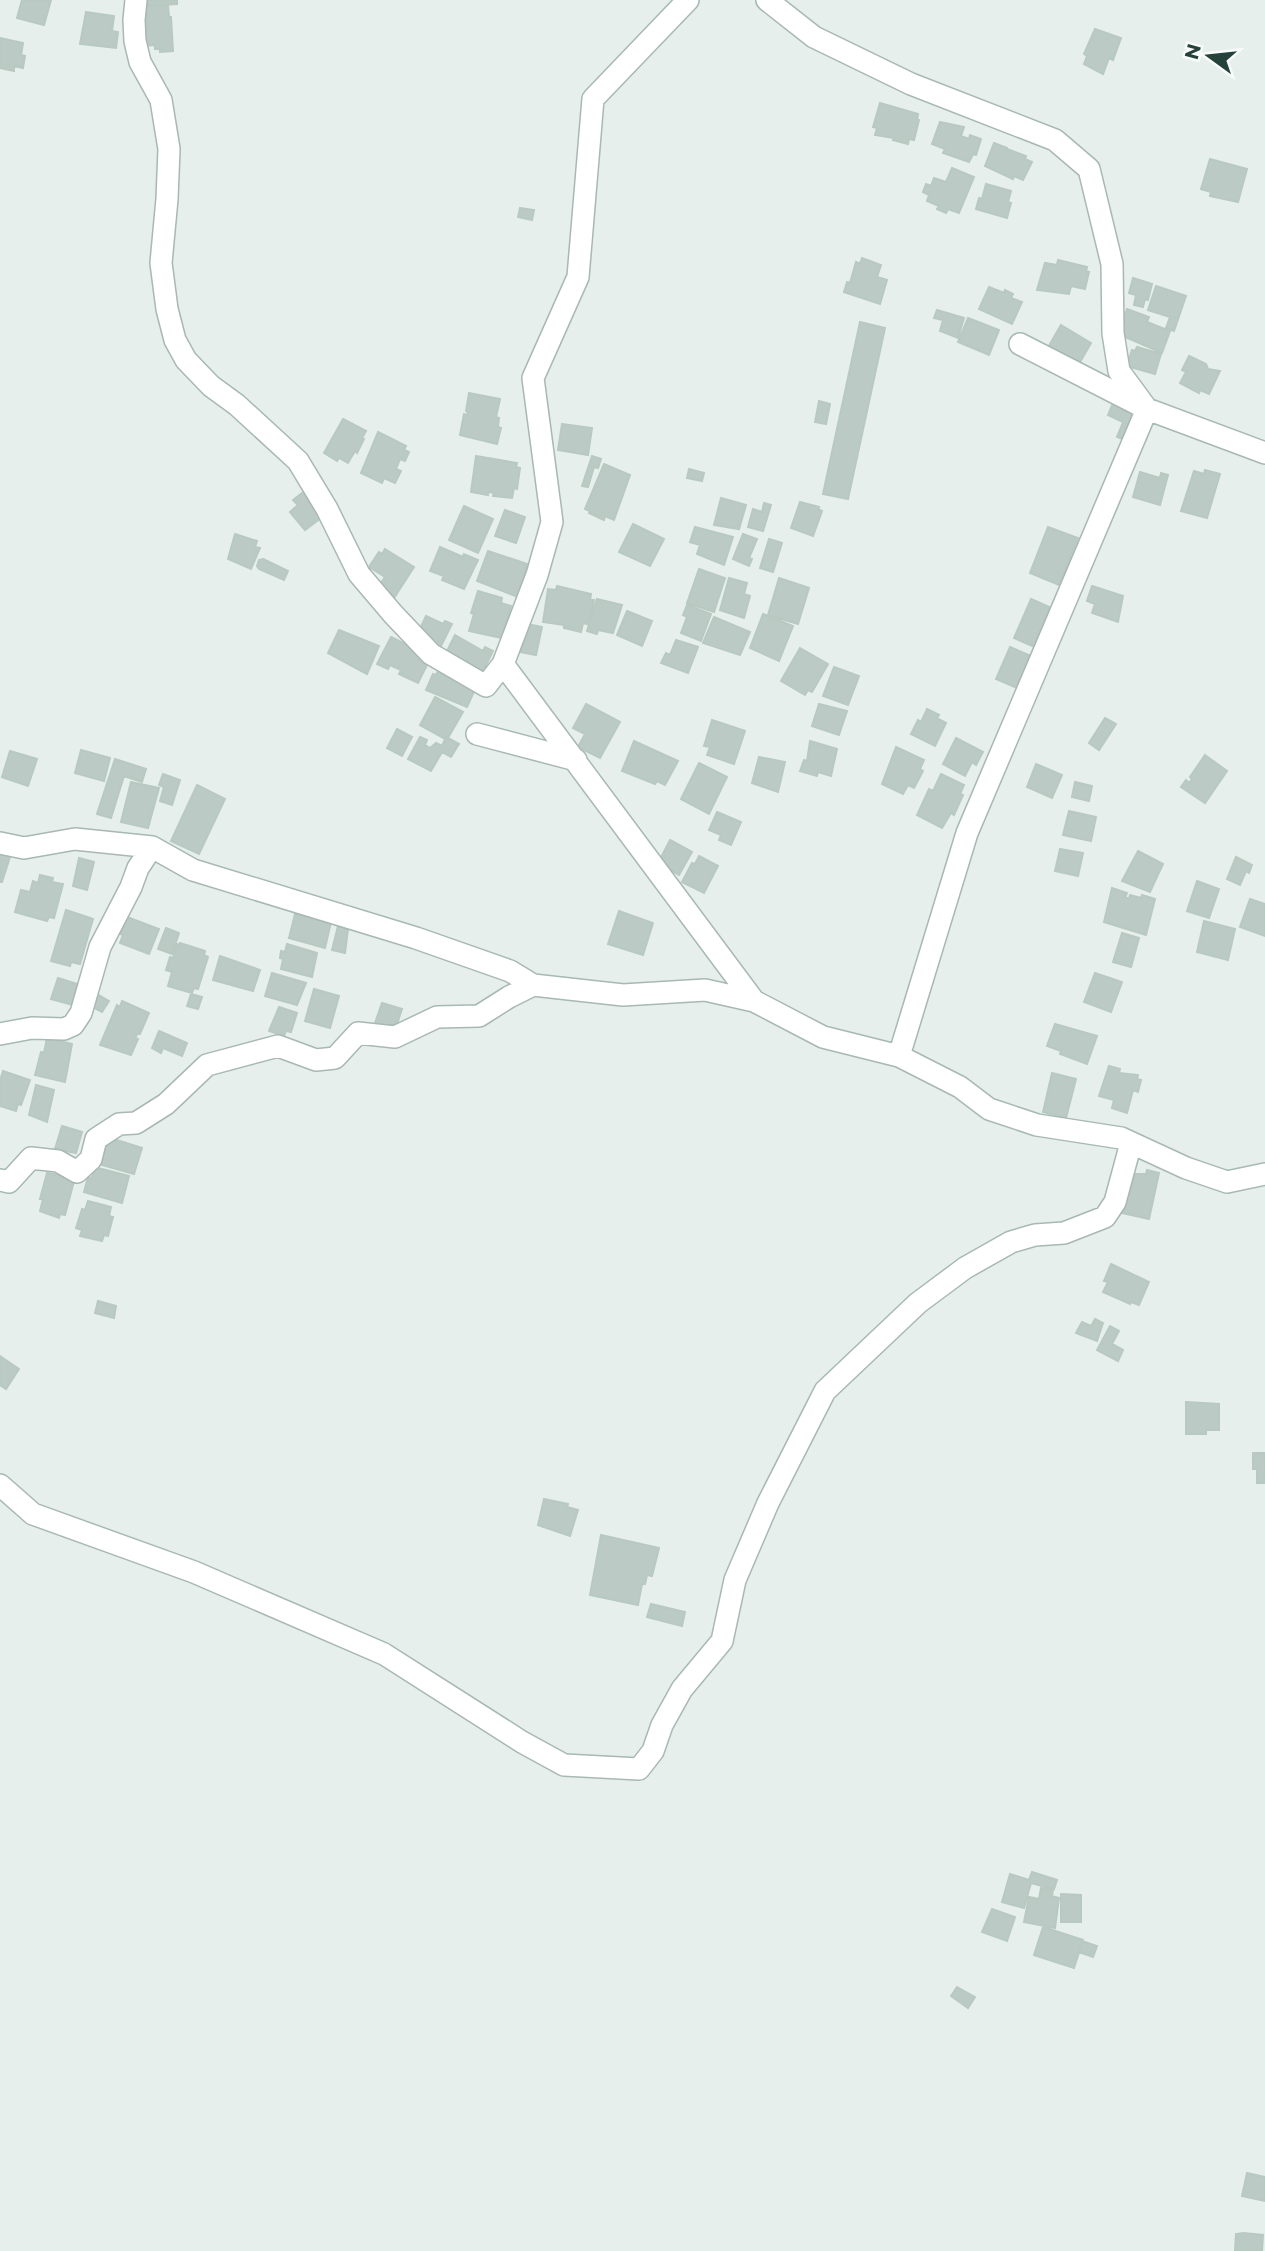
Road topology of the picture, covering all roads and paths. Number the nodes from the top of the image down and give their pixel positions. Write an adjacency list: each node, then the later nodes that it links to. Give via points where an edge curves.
1 (136, 0): 7 (street, via 135,41 140,62 161,100 169,149 161,263 167,309 186,360 298,461 359,574 431,654 486,686)
2 (688, 0): 7 (street, via 593,99 578,277 533,377 552,522)
3 (767, 0): 5 (street, via 814,37 911,84 1055,140 1088,169 1112,264 1119,371)
4 (1020, 344): 5 (street)
5 (1147, 409): 6 (street); 15 (street, via 967,833)
6 (1265, 453)
7 (503, 664): 9 (street)
8 (477, 734): 9 (street)
9 (576, 760): 13 (street)
10 (0, 843): 11 (street, via 24,848 75,839)
11 (152, 848): 12 (street, via 193,870 416,938 510,971); 14 (street, via 100,947 74,1025 64,1030 32,1028)
12 (533, 985): 13 (street, via 623,995 705,990); 18 (street, via 479,1016 437,1017 395,1037 358,1033 335,1058 316,1060 278,1046 207,1065 166,1104 136,1123 119,1124 96,1139 91,1159 77,1172 58,1161 31,1158 9,1182)
13 (754, 1001): 15 (street, via 823,1037)
14 (0, 1034)
15 (899, 1056): 16 (street, via 960,1087 989,1109 1037,1125)
16 (1131, 1143): 17 (street, via 1227,1182); 19 (street, via 1115,1202 1105,1217 1064,1233 1011,1242 965,1268 918,1303 825,1391 735,1580 722,1641 682,1689 653,1751 639,1769 564,1765 384,1654 194,1572 33,1514)
17 (1265, 1174)
18 (0, 1180)
19 (0, 1485)

